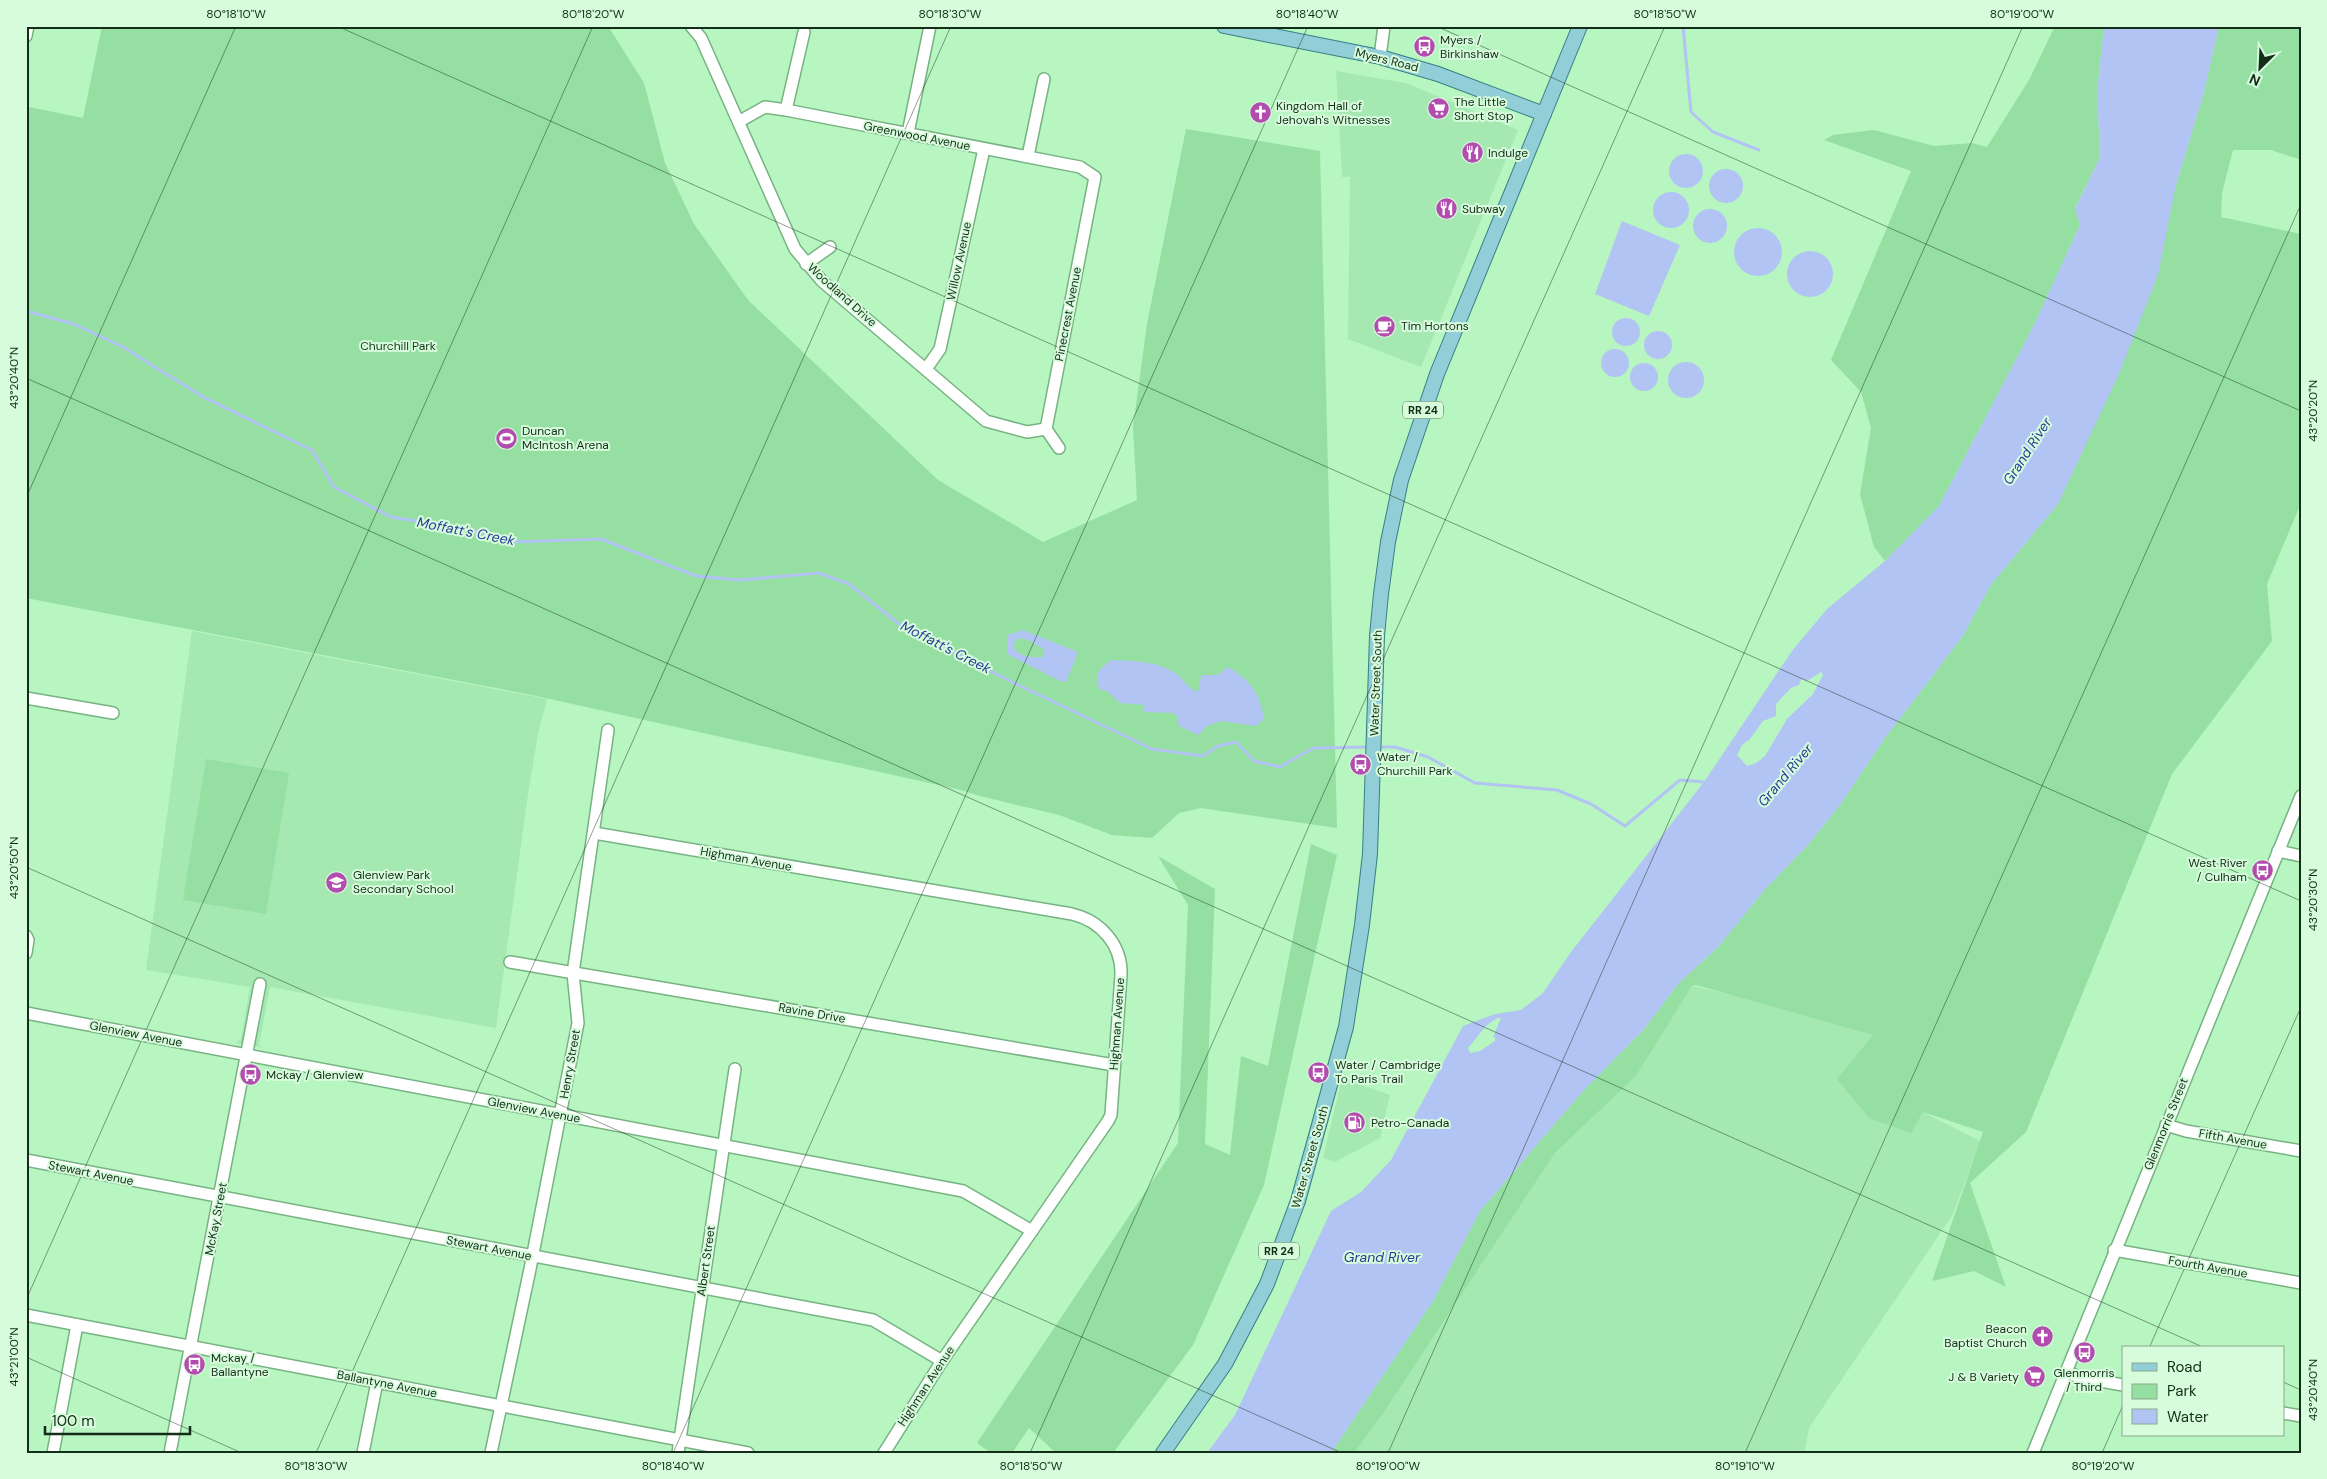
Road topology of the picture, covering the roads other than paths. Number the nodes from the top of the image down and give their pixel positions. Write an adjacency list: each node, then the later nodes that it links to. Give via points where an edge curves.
1 (28, 26): 8 (street)
2 (691, 26): 13 (street, Woodland Drive, via 701,38)
3 (930, 26): 14 (street)
4 (1224, 26): 9 (main road, Myers Road)
5 (1384, 26): 9 (street)
6 (1580, 26): 12 (main road, Water Street South / RR 24)
7 (804, 32): 11 (street)
8 (26, 36)
9 (1380, 56): 12 (main road, Myers Road, via 1434,72)
10 (1044, 79): 16 (street)
11 (786, 110): 13 (street, Greenwood Avenue, via 765,107); 14 (street, Greenwood Avenue)
12 (1544, 114): 68 (main road, Water Street South / RR 24, via 1434,383 1401,480 1381,594 1370,854 1346,1027 1298,1201 1267,1284 1225,1364)
13 (740, 120): 19 (street, Woodland Drive, via 795,249)
14 (908, 134): 15 (street, Greenwood Avenue)
15 (984, 149): 16 (street, Greenwood Avenue); 20 (street, Willow Avenue, via 940,349)
16 (1028, 156): 17 (street, Greenwood Avenue, via 1080,167)
17 (1095, 177): 21 (street, Pinecrest Avenue)
18 (830, 247): 19 (street)
19 (806, 264): 20 (street, Woodland Drive)
20 (926, 369): 21 (street, Woodland Drive, via 986,421 1027,432)
21 (1046, 429): 22 (street)
22 (1059, 448)
23 (26, 698): 24 (street)
24 (113, 713)
25 (608, 730): 27 (street, Henry Street)
26 (2301, 796): 28 (street, Glenmorris Street)
27 (594, 833): 33 (street, Henry Street); 37 (street, Highman Avenue, via 1085,918 1106,934 1120,961)
28 (2278, 851): 29 (street); 40 (street, Glenmorris Street)
29 (2301, 856)
30 (26, 936): 31 (street)
31 (26, 953)
32 (510, 962): 33 (street, Ravine Drive)
33 (573, 973): 37 (street, Ravine Drive); 39 (street, Henry Street, via 578,1023)
34 (260, 984): 36 (street, McKay Street)
35 (26, 1013): 36 (street, Glenview Avenue)
36 (246, 1056): 39 (street, Glenview Avenue); 44 (street, McKay Street)
37 (1114, 1065): 45 (street, Highman Avenue, via 1111,1115)
38 (735, 1069): 41 (street, Albert Street)
39 (560, 1115): 41 (street, Glenview Avenue); 47 (street, Henry Street)
40 (2166, 1125): 42 (street, Fifth Avenue); 46 (street, Glenmorris Street)
41 (723, 1146): 45 (street, Glenview Avenue, via 963,1191); 49 (street, Albert Street)
42 (2301, 1151)
43 (26, 1160): 44 (street, Stewart Avenue)
44 (220, 1197): 47 (street, Stewart Avenue); 52 (street, McKay Street)
45 (1032, 1231): 53 (street, Highman Avenue)
46 (2114, 1250): 48 (street, Fourth Avenue); 54 (street, Glenmorris Street)
47 (532, 1256): 49 (street, Stewart Avenue); 57 (street, Henry Street)
48 (2301, 1283)
49 (702, 1288): 53 (street, Stewart Avenue, via 873,1320); 60 (street, Albert Street)
50 (26, 1315): 51 (street, Ballantyne Avenue)
51 (77, 1325): 52 (street, Ballantyne Avenue); 61 (street)
52 (191, 1347): 55 (street, Ballantyne Avenue); 62 (street, McKay Street)
53 (942, 1361): 67 (street, Highman Avenue)
54 (2065, 1372): 56 (street); 69 (street, Glenmorris Street)
55 (377, 1382): 57 (street, Ballantyne Avenue); 63 (street)
56 (2122, 1385)
57 (501, 1406): 60 (street, Ballantyne Avenue); 64 (street, Henry Street)
58 (2284, 1413): 59 (street)
59 (2301, 1416)
60 (680, 1440): 65 (street, Albert Street); 66 (street, Ballantyne Avenue)
61 (53, 1453)
62 (170, 1453)
63 (363, 1453)
64 (491, 1453)
65 (678, 1453)
66 (748, 1453)
67 (884, 1453)
68 (1163, 1453)
69 (2033, 1453)

